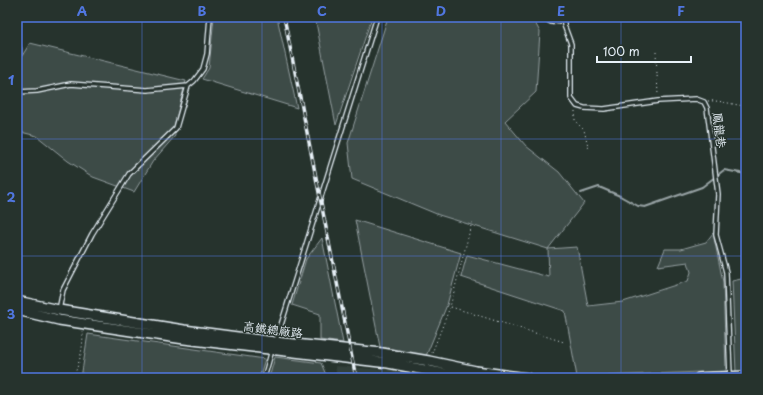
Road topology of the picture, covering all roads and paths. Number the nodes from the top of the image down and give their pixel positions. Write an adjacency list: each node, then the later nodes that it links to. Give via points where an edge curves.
1 (210, 17): 6 (lane, via 203,69)
2 (377, 17): 20 (lane)
3 (545, 17): 4 (lane, via 553,23)
4 (564, 18): 10 (lane, via 571,44 571,98)
5 (656, 52): 8 (path)
6 (188, 86): 7 (lane, via 147,90 71,84); 17 (lane, via 176,128 129,174 92,234 63,290)
7 (17, 92)
8 (658, 102): 9 (lane, 鳳龍巷, via 696,99); 10 (lane, 鳳龍巷, via 604,109 584,108)
9 (704, 102): 11 (path, via 716,101); 23 (lane, 鳳龍巷, via 707,108 718,194 716,235 726,272)
10 (575, 104): 12 (path, via 575,121 584,130)
11 (746, 106)
12 (589, 150)
13 (472, 222): 15 (path)
14 (17, 301): 17 (street, 高鐵總廠路)
15 (450, 307): 19 (path); 21 (path)
16 (17, 310): 18 (street, 高鐵總廠路)
17 (59, 310): 20 (street, 高鐵總廠路)
18 (78, 322): 20 (street, 高鐵總廠路, via 184,339); 24 (path, via 83,331 83,344 79,365)
19 (564, 342)
20 (274, 346): 21 (street, 高鐵總廠路, via 382,353); 25 (lane); 26 (street, 高鐵總廠路, via 388,362)
21 (429, 361): 27 (street, 高鐵總廠路)
22 (746, 376): 23 (street)
23 (730, 377): 28 (street)
24 (73, 378)
25 (264, 378)
26 (467, 378)
27 (527, 378)
28 (699, 378)

